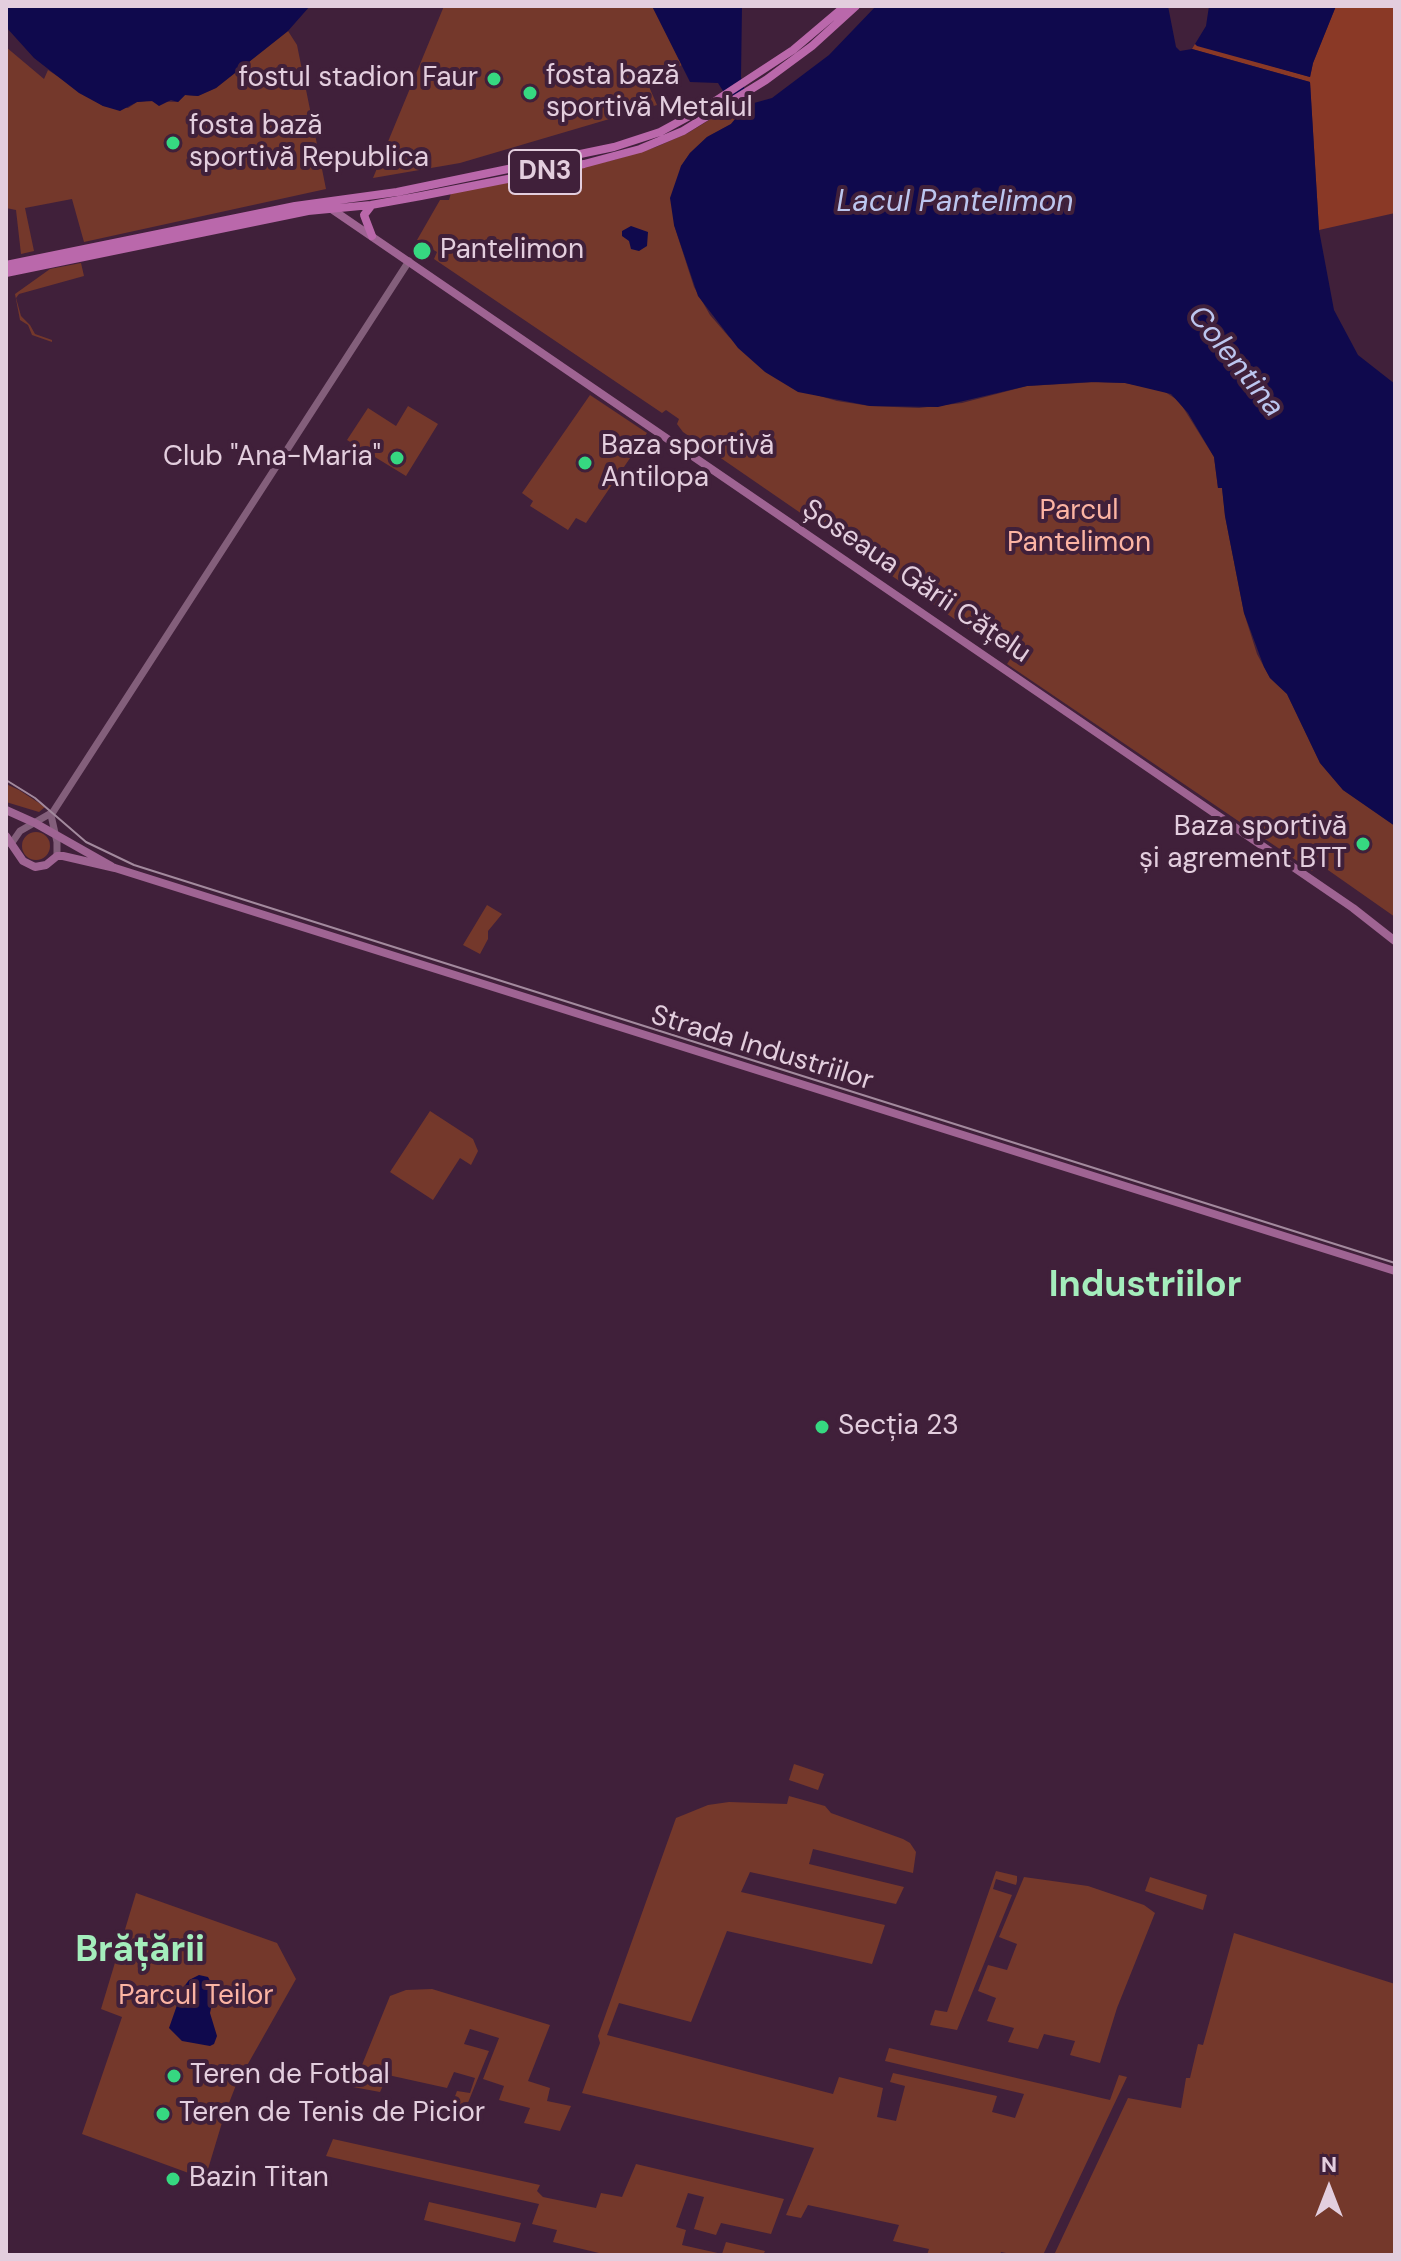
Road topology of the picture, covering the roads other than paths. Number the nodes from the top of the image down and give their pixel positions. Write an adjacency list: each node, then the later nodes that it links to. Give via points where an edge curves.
1 (845, 6): 3 (main road, DN3)
2 (856, 6): 3 (main road, DN3)
3 (796, 54): 4 (main road, DN3)
4 (708, 111): 5 (main road, DN3, via 614,147); 7 (main road, DN3, via 663,141 615,156)
5 (336, 200): 6 (main road, DN3); 8 (main road)
6 (317, 202): 8 (main road, Șoseaua Gării Cățelu); 11 (main road, DN3)
7 (371, 205): 8 (main road, DN3); 9 (main road, via 364,215)
8 (330, 208): 9 (main road, Șoseaua Gării Cățelu); 12 (main road, DN3)
9 (372, 236): 10 (main road, Șoseaua Gării Cățelu)
10 (409, 261): 14 (street); 20 (main road, Șoseaua Gării Cățelu)
11 (6, 265)
12 (6, 273)
13 (6, 810): 15 (main road, Strada Industriilor)
14 (51, 815): 15 (street); 16 (street)
15 (35, 823): 16 (main road, Strada Industriilor); 17 (street)
16 (55, 834): 18 (street); 19 (main road, Strada Industriilor)
17 (8, 840): 18 (main road, Strada Industriilor, via 23,861 41,867)
18 (57, 856): 19 (main road, Strada Industriilor)
19 (115, 868): 21 (main road, Strada Industriilor)
20 (1395, 941)
21 (1395, 1271)

